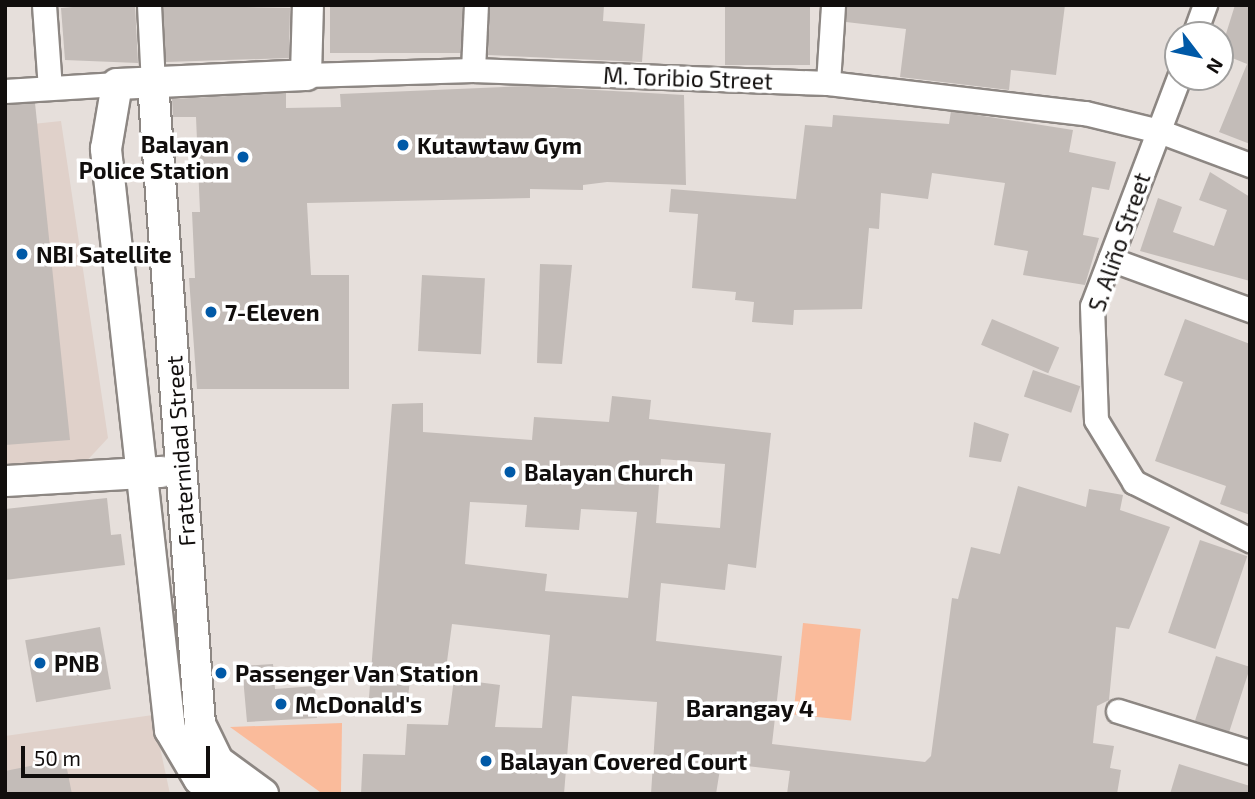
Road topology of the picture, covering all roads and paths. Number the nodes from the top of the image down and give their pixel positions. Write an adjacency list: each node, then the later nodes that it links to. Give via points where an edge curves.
1 (44, 5): 11 (street)
2 (149, 5): 8 (street)
3 (308, 5): 7 (street)
4 (477, 5): 6 (street)
5 (833, 5): 9 (street)
6 (473, 70): 7 (street, M. Toribio Street); 9 (street, M. Toribio Street)
7 (306, 75): 8 (street, M. Toribio Street)
8 (153, 82): 10 (street, M. Toribio Street); 18 (street, Fraternidad Street)
9 (828, 83): 14 (street, M. Toribio Street, via 1086,113)
10 (117, 84): 11 (street); 19 (street, Fraternidad Street, via 106,149)
11 (50, 88): 12 (street)
12 (5, 91)
13 (1174, 91): 14 (street, S. Aliño Street)
14 (1159, 131): 15 (street, M. Toribio Street); 16 (street, S. Aliño Street)
15 (1250, 165)
16 (1110, 259): 17 (street); 21 (street, S. Aliño Street, via 1092,306 1096,420 1134,482)
17 (1250, 310)
18 (181, 470): 19 (street); 25 (street, Fraternidad Street, via 200,724 218,761)
19 (142, 474): 20 (street); 24 (street, Fraternidad Street, via 170,730 199,779)
20 (5, 481)
21 (1250, 540)
22 (1118, 711): 23 (street)
23 (1250, 752)
24 (223, 794)
25 (263, 794)

